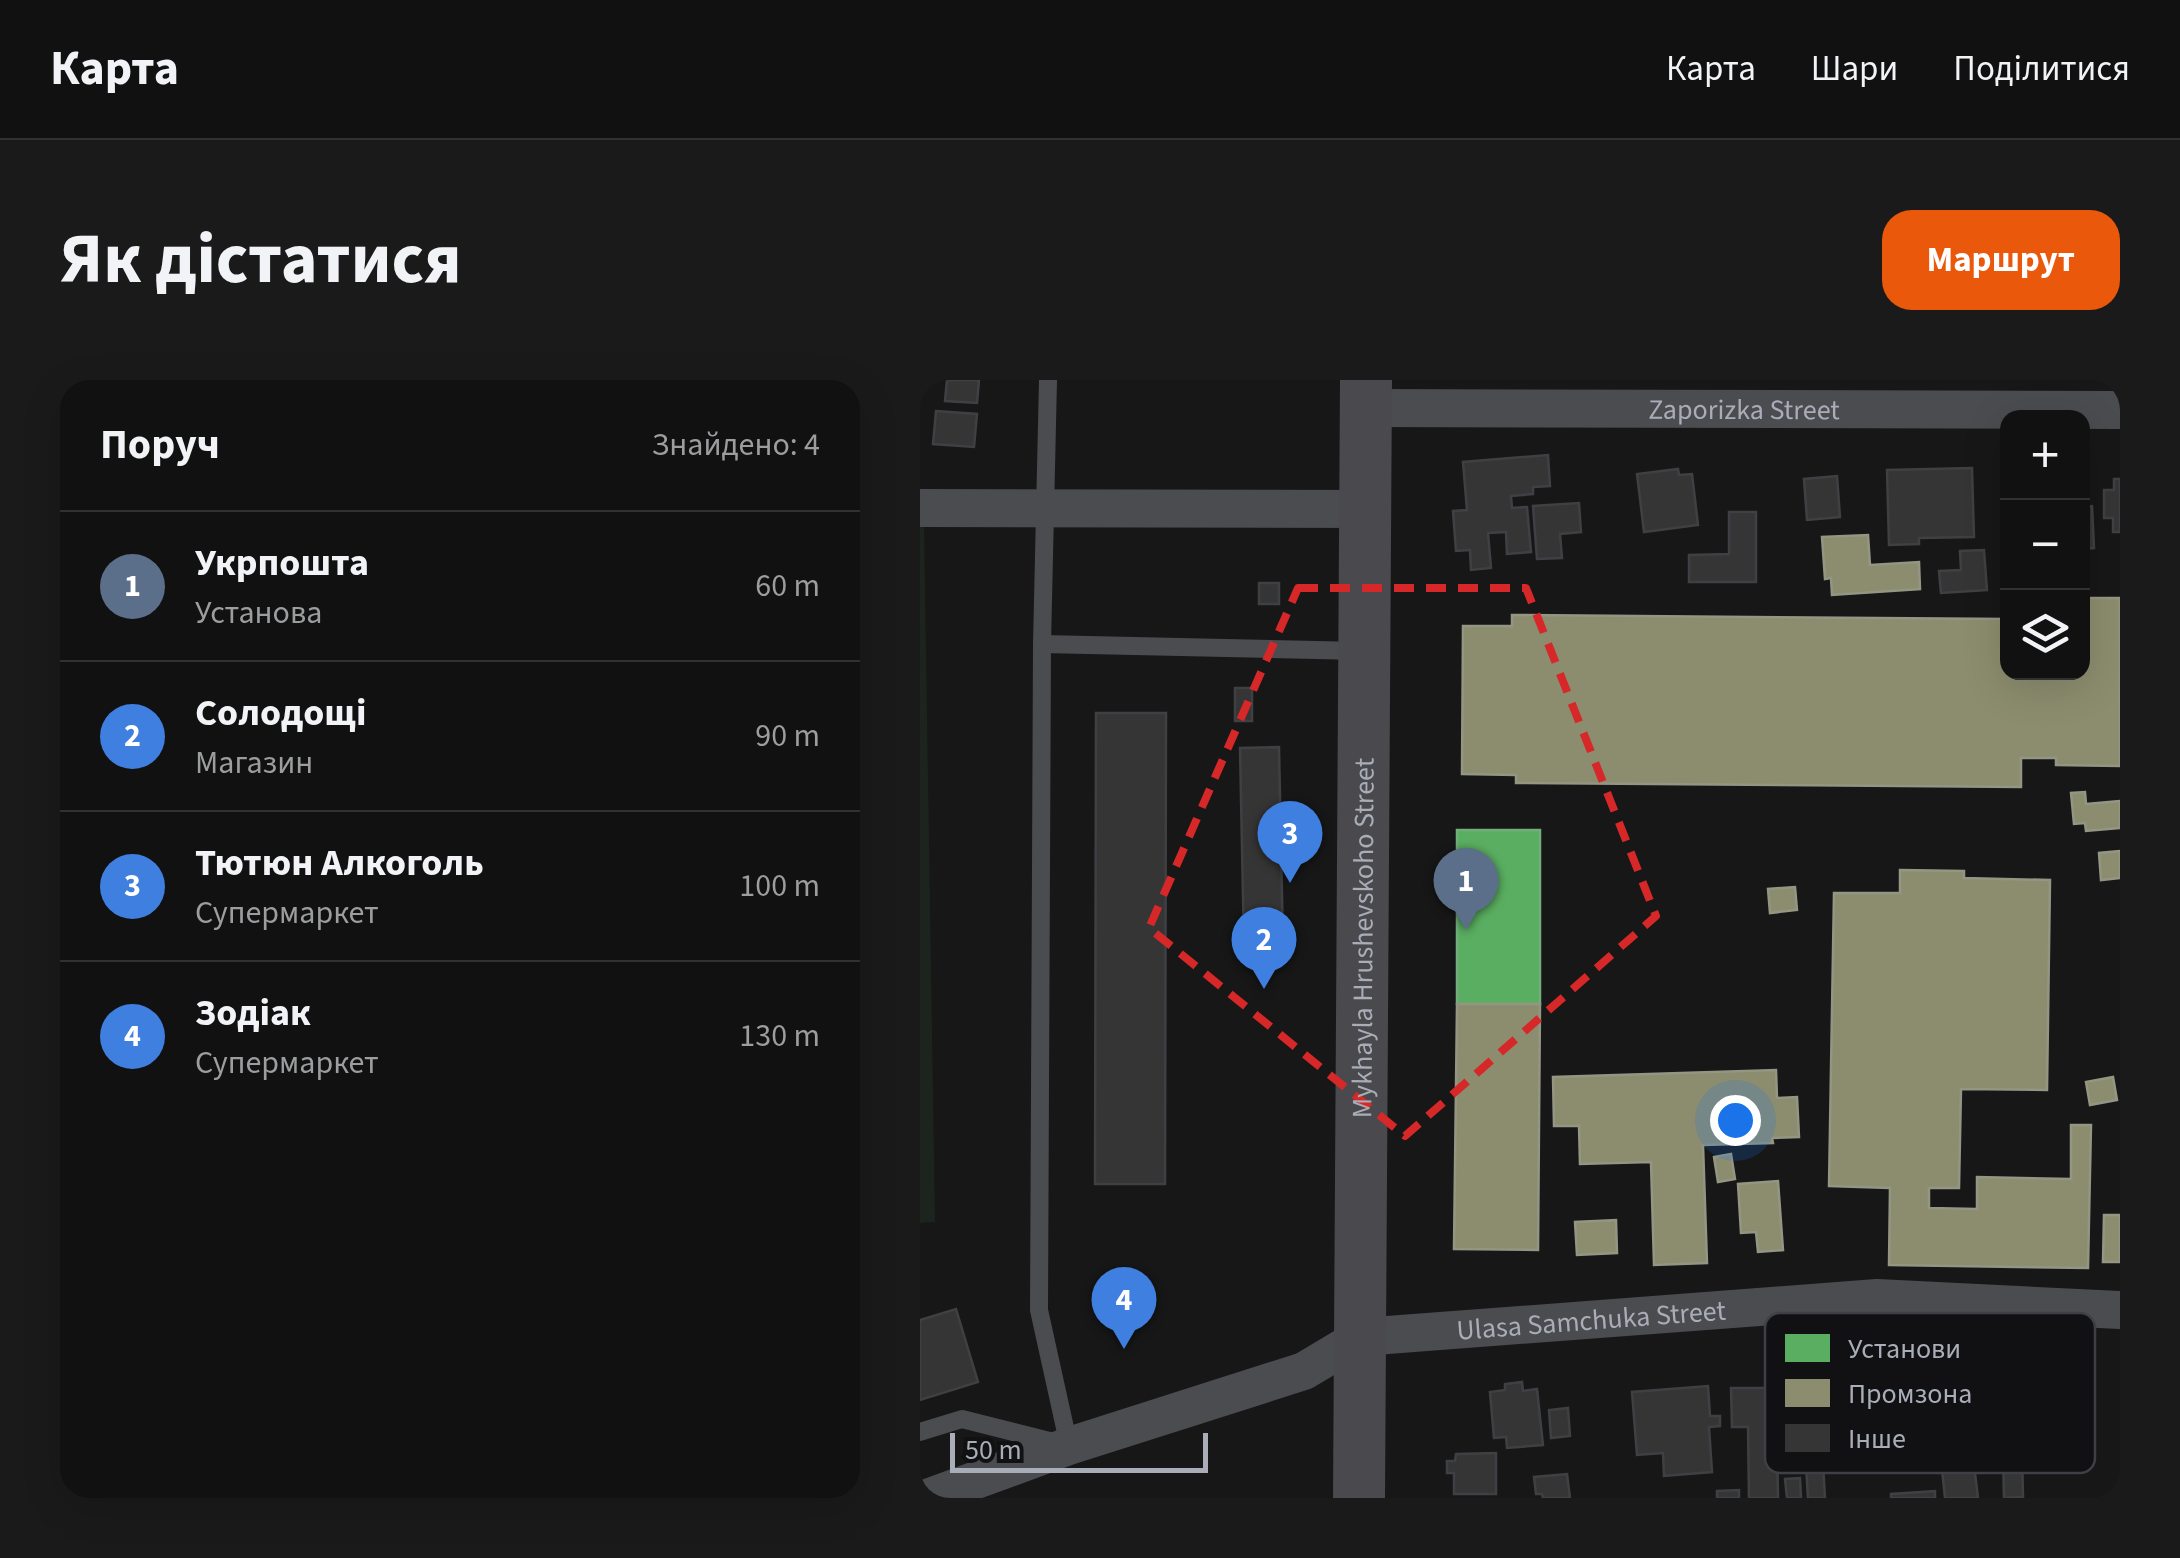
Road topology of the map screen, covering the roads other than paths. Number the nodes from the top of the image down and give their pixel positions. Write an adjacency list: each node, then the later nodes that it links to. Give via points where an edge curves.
1 (1048, 380): 4 (lane)
2 (1366, 394): 3 (street, Zaporizka Street); 6 (main road, Mykhayla Hrushevskoho Street)
3 (2097, 400)
4 (1046, 507): 5 (street); 6 (street); 7 (lane)
5 (920, 508)
6 (1366, 509): 8 (main road, Mykhayla Hrushevskoho Street)
7 (1042, 644): 8 (lane); 12 (lane, via 1038,1310)
8 (1365, 652): 10 (main road, Mykhayla Hrushevskoho Street)
9 (2120, 1310): 10 (street, Ulasa Samchuka Street, via 1877,1298)
10 (1360, 1337): 12 (street, via 1304,1370); 14 (main road, Mykhayla Hrushevskoho Street)
11 (920, 1432): 12 (lane, via 962,1419)
12 (1069, 1446): 13 (street)
13 (928, 1498)
14 (1360, 1498)

